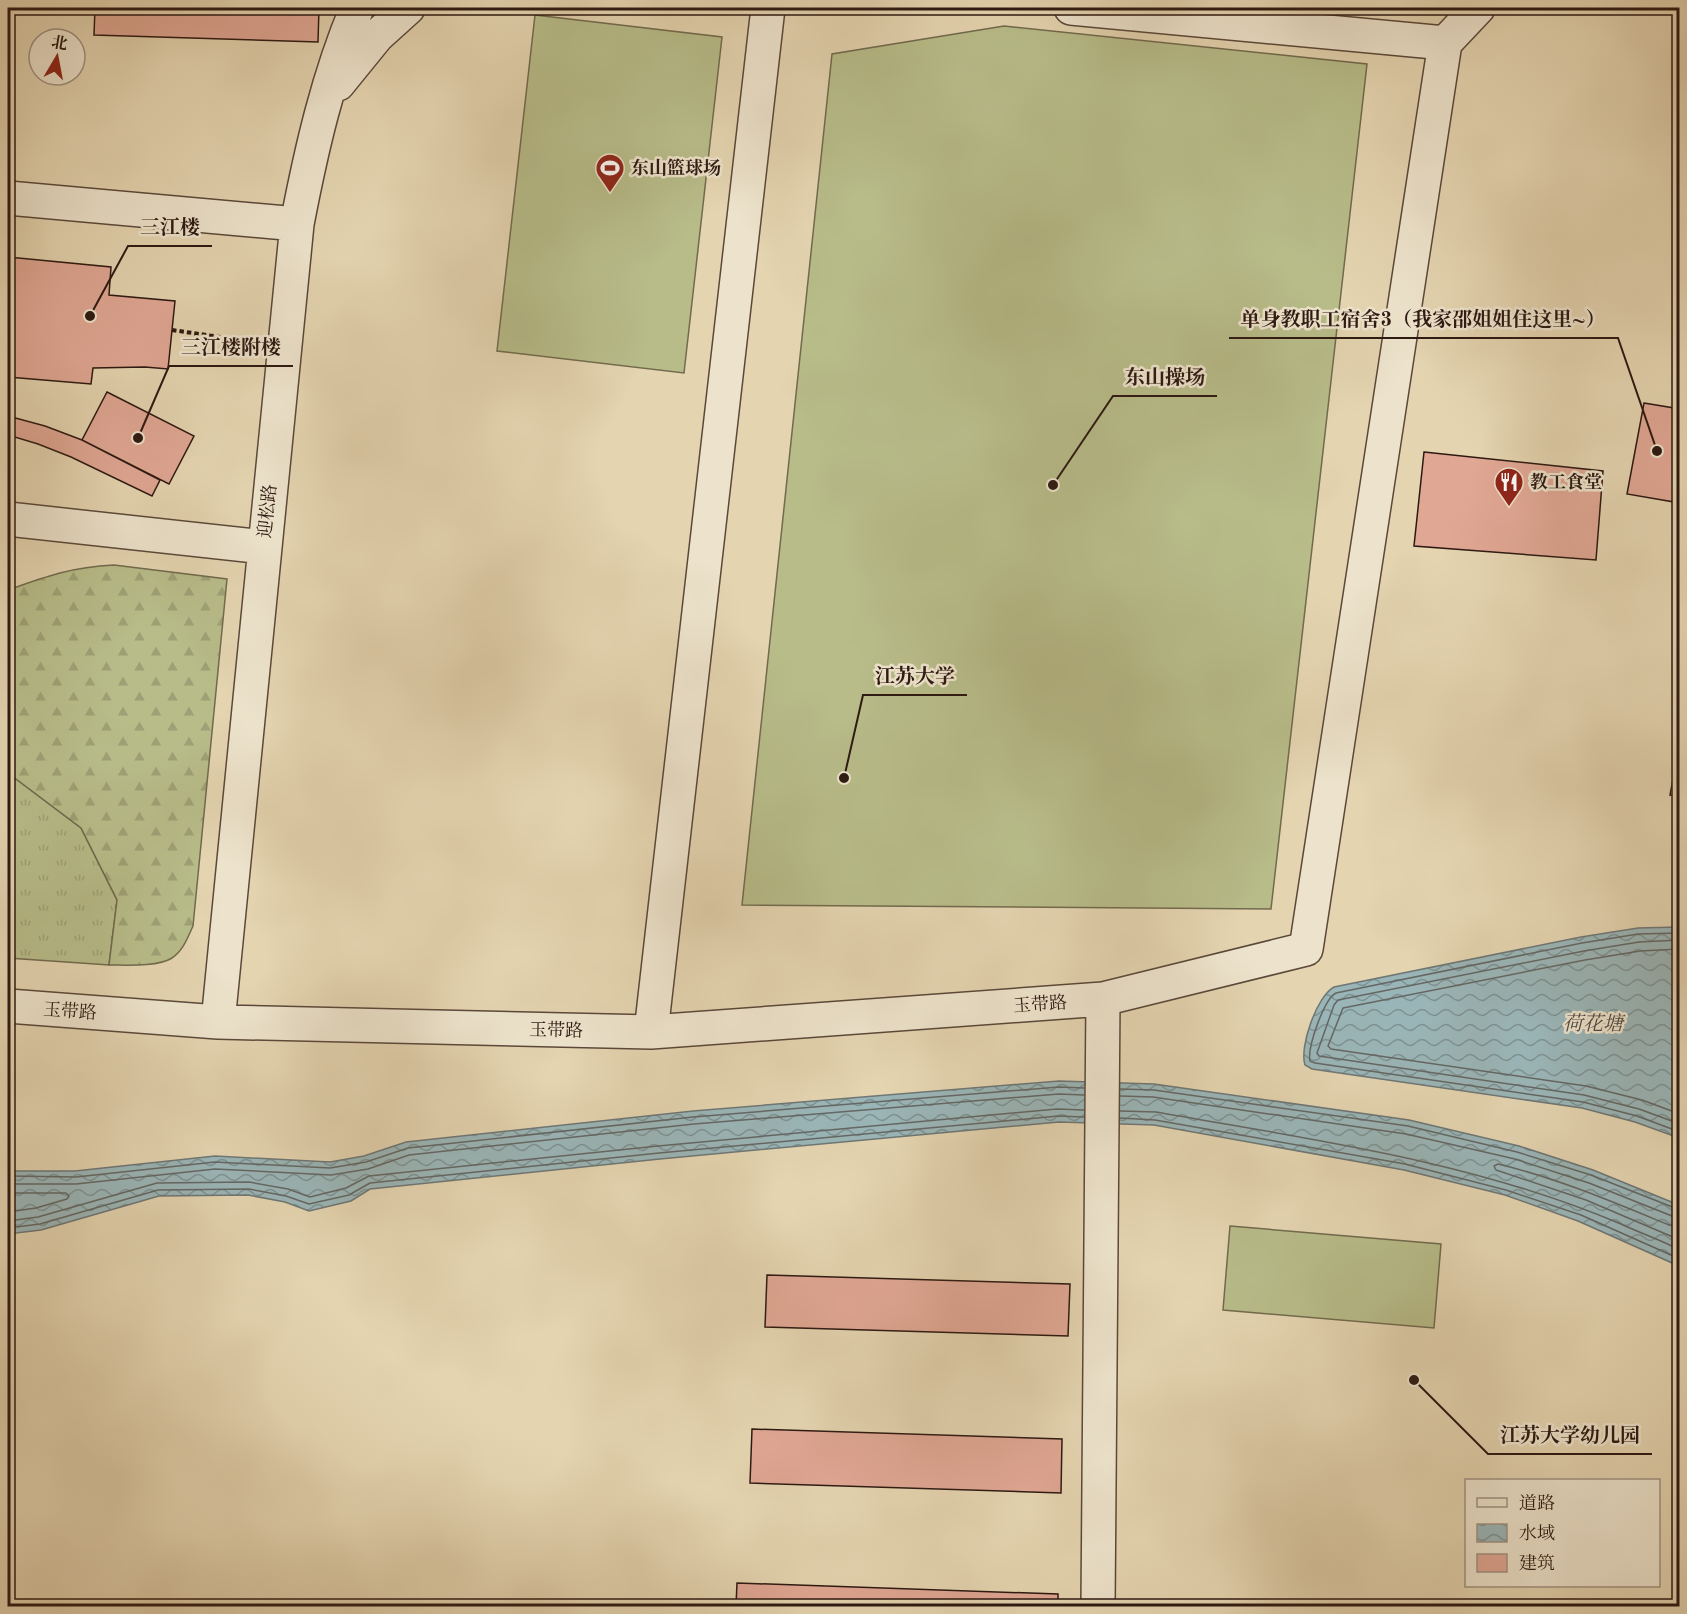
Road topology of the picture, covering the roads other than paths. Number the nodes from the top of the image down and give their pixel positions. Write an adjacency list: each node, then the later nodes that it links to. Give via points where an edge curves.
1 (357, 8): 7 (street, 迎松路)
2 (408, 8): 7 (street, via 377,36)
3 (768, 8): 15 (street)
4 (1071, 8): 6 (street)
5 (1478, 8): 6 (street)
6 (1445, 43): 12 (street, 玉带路, via 1306,950)
7 (327, 97): 9 (street, 迎松路)
8 (8, 198): 9 (street)
9 (297, 224): 11 (street, 迎松路)
10 (8, 519): 11 (street)
11 (264, 547): 14 (street, 迎松路)
12 (1103, 999): 15 (street, 玉带路); 16 (street)
13 (8, 1006): 14 (street, 玉带路)
14 (218, 1022): 15 (street, 玉带路)
15 (651, 1032)
16 (1098, 1606)

